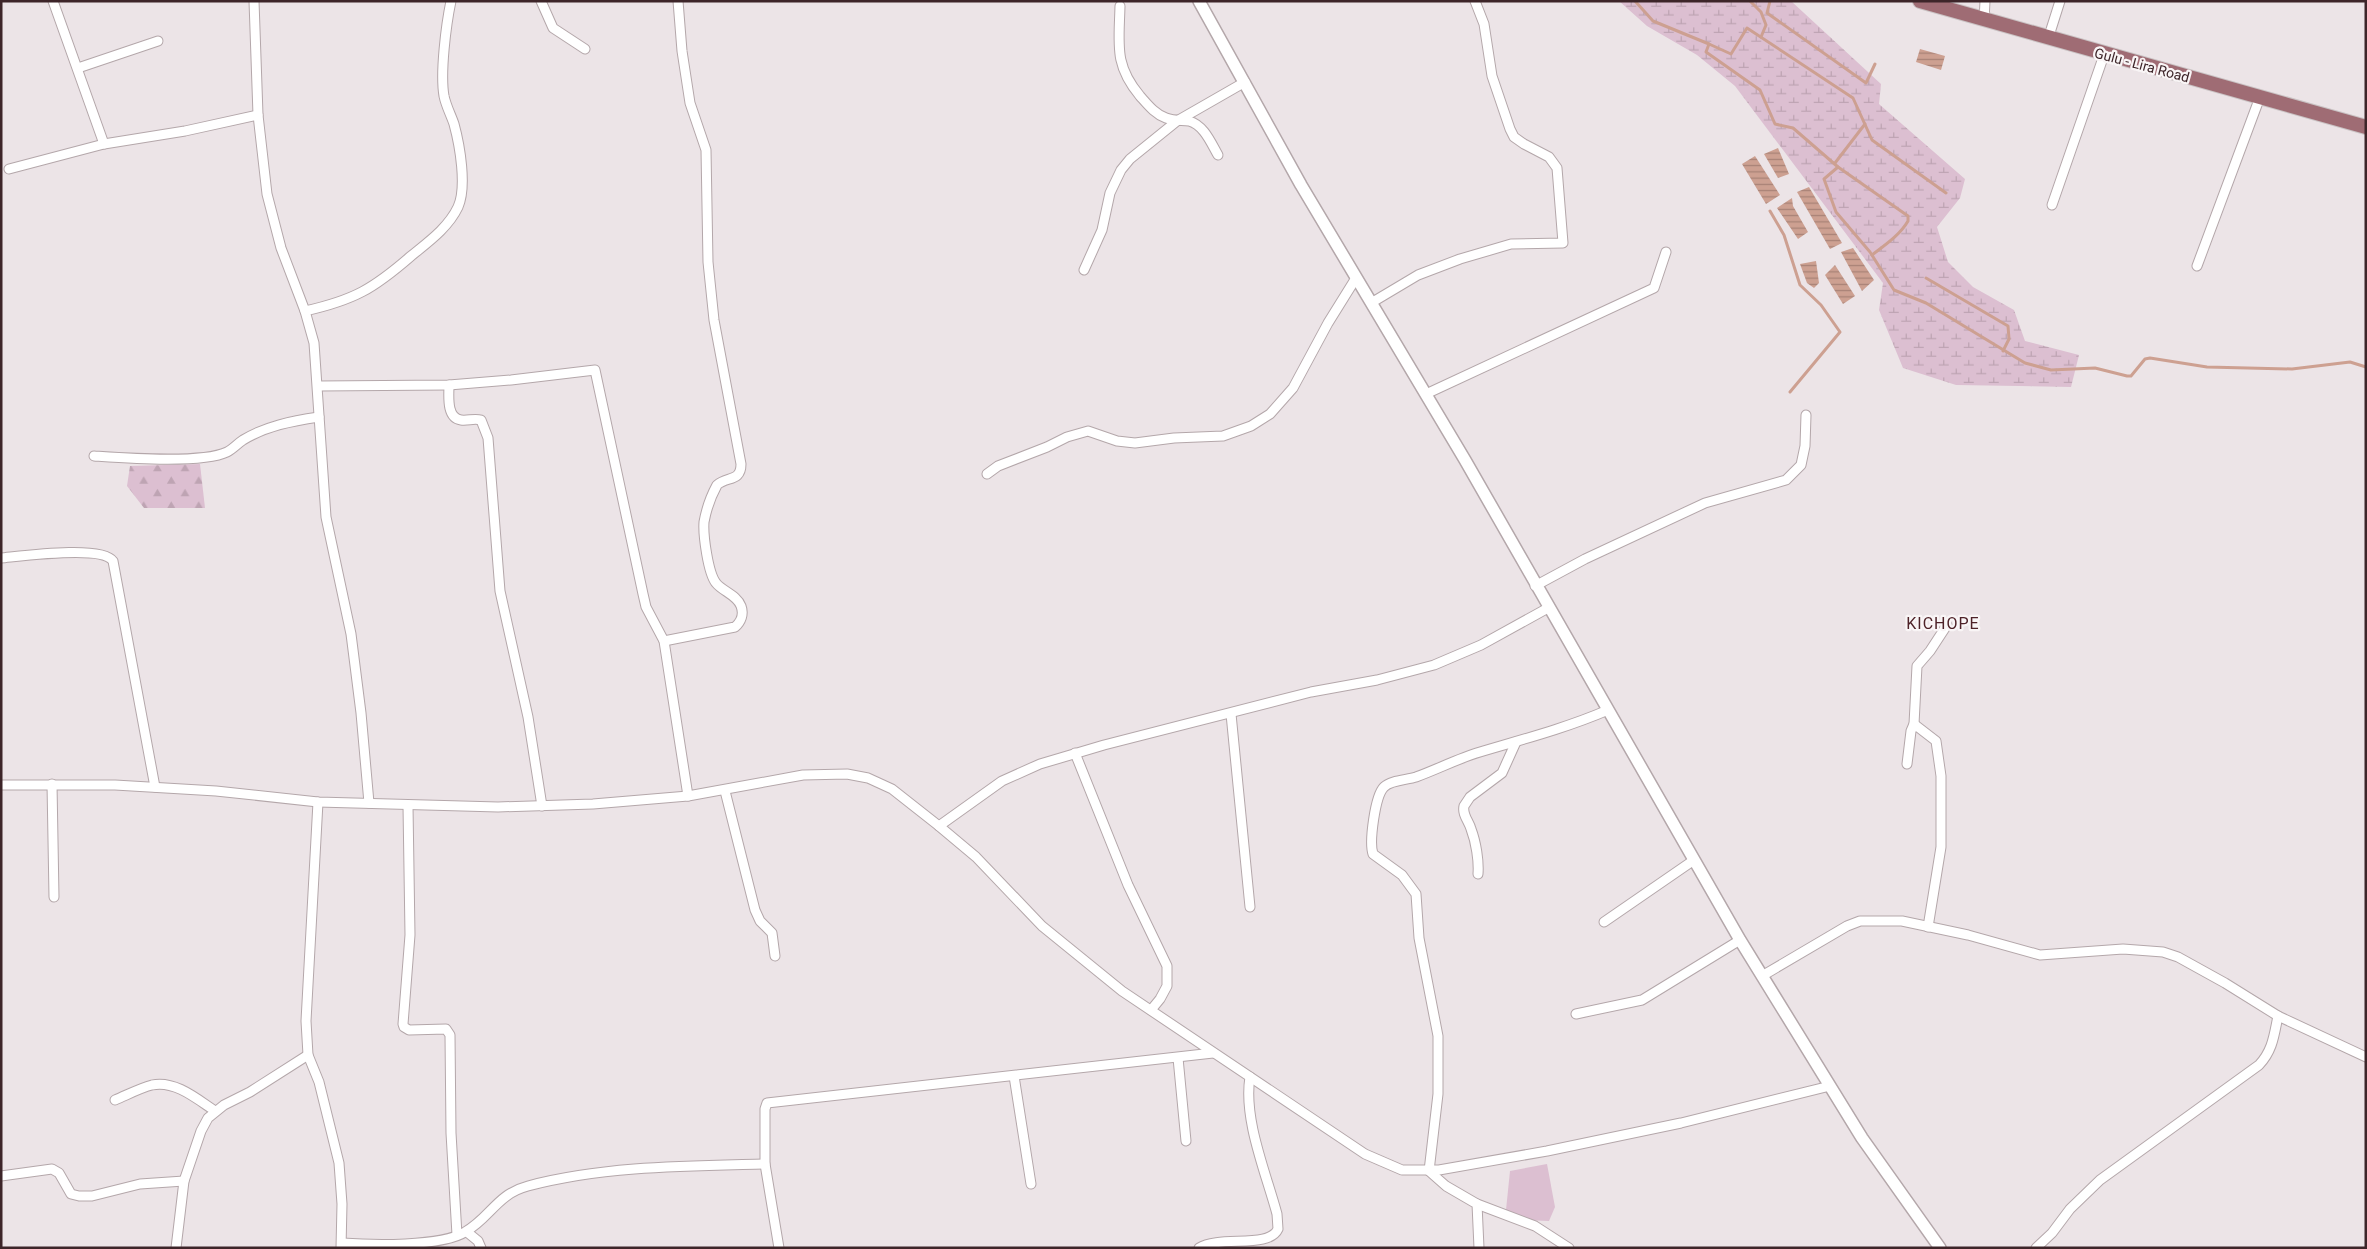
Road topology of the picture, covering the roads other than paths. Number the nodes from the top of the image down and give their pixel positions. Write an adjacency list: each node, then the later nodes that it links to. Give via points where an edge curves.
1 (53, 1): 17 (street)
2 (254, 1): 20 (street)
3 (451, 1): 32 (street, via 443,94 454,125 461,164 462,196 458,207 433,238 375,286 338,303)
4 (541, 1): 15 (street, via 553,28)
5 (678, 1): 44 (street, via 690,103 706,150 708,262 714,320 741,464 736,478 717,486 704,528 713,580 738,601 742,611 741,619 734,626)
6 (1199, 1): 18 (street)
7 (1476, 1): 31 (street, via 1484,24 1492,76 1510,129 1514,137 1548,157 1557,168 1563,243 1511,244 1460,259 1418,275)
8 (1920, 1): 12 (main road, Gulu - Lira Road)
9 (1985, 1): 12 (street)
10 (2060, 1): 13 (street)
11 (1120, 6): 21 (street, via 1120,57 1125,77 1150,108 1167,119)
12 (1984, 21): 13 (main road, Gulu - Lira Road)
13 (2048, 39): 16 (main road, Gulu - Lira Road)
14 (158, 41): 17 (street)
15 (586, 49)
16 (2104, 55): 19 (main road, Gulu - Lira Road); 26 (street)
17 (78, 68): 23 (street)
18 (1245, 82): 21 (street); 30 (street)
19 (2260, 98): 22 (main road, Gulu - Lira Road); 28 (street)
20 (258, 115): 23 (street); 32 (street, via 274,223)
21 (1177, 121): 24 (street, via 1188,121 1202,130); 29 (street, via 1121,170 1110,193 1102,230)
22 (2366, 128)
23 (104, 144): 25 (street)
24 (1218, 155)
25 (9, 169)
26 (2052, 205)
27 (1666, 252): 35 (street, via 1654,288)
28 (2197, 266)
29 (1084, 270)
30 (1356, 278): 31 (street); 39 (street, via 1293,388 1274,411 1251,426 1223,436 1135,443 1117,441 1088,431 1067,436 998,466)
31 (1371, 303): 35 (street)
32 (304, 310): 34 (street, via 314,343)
33 (449, 385): 34 (street); 44 (street, via 595,370 646,607); 59 (street, via 453,415 458,419 481,420 488,438 500,591 526,709)
34 (318, 386): 37 (street)
35 (1426, 394): 41 (street)
36 (1806, 415): 41 (street, via 1801,464 1786,480 1705,502)
37 (319, 417): 38 (street, via 284,422 242,441 227,452 212,456 146,459); 57 (street, via 326,517 352,642)
38 (94, 456)
39 (987, 474)
40 (1, 558): 53 (street, via 83,553 105,554 113,561)
41 (1535, 586): 42 (street)
42 (1548, 608): 45 (street); 46 (street, via 1481,645 1434,664)
43 (1948, 625): 47 (street, via 1917,666)
44 (664, 641): 55 (street)
45 (1608, 710): 48 (street); 61 (street)
46 (1231, 714): 49 (street); 64 (street)
47 (1914, 724): 50 (street); 66 (street, via 1936,741 1941,776 1941,847)
48 (1516, 742): 62 (street, via 1502,772 1470,797 1464,806 1472,831); 84 (street, via 1387,785 1378,800 1371,848 1373,854 1402,876 1416,894 1420,938 1436,1025 1438,1086)
49 (1075, 754): 60 (street, via 1040,764 1002,781); 70 (street, via 1128,885 1167,966 1167,986)
50 (1907, 764)
51 (52, 784): 52 (street); 53 (street); 63 (street)
52 (1, 785)
53 (156, 787): 56 (street)
54 (724, 791): 55 (street); 60 (street, via 803,775 856,775 892,789); 68 (street, via 755,910 760,921 772,933)
55 (688, 796): 59 (street)
56 (318, 802): 57 (street); 74 (street, via 306,992)
57 (369, 803): 58 (street)
58 (408, 806): 59 (street); 90 (street, via 410,935 403,1024 409,1030 446,1029 450,1035)
59 (542, 806)
60 (939, 826): 70 (street, via 976,857 1062,943)
61 (1694, 860): 65 (street); 67 (street)
62 (1478, 874)
63 (54, 897)
64 (1250, 908)
65 (1604, 922)
66 (1928, 927): 69 (street, via 1902,921 1860,921); 72 (street, via 1968,934 2040,955 2123,949 2163,952 2225,983)
67 (1740, 940): 69 (street); 71 (street, via 1642,1000)
68 (776, 956)
69 (1762, 976): 79 (street)
70 (1151, 1010): 73 (street)
71 (1576, 1014)
72 (2278, 1016): 75 (street); 99 (street, via 2268,1056 2259,1065 2100,1180)
73 (1213, 1053): 76 (street); 78 (street)
74 (308, 1055): 81 (street); 91 (street, via 319,1082 339,1163)
75 (2366, 1057)
76 (1178, 1058): 77 (street); 82 (street)
77 (1014, 1076): 83 (street, via 767,1103); 87 (street)
78 (1250, 1077): 84 (street, via 1374,1160 1402,1170); 95 (street, via 1250,1112 1277,1214 1278,1229 1270,1239 1260,1242 1212,1243)
79 (1830, 1086): 84 (street, via 1681,1123); 98 (street, via 1862,1138)
80 (115, 1100): 81 (street, via 151,1085 164,1084 177,1087)
81 (215, 1111): 86 (street, via 201,1132)
82 (1186, 1141)
83 (765, 1164): 89 (street, via 624,1171 527,1186 501,1199); 94 (street)
84 (1429, 1171): 88 (street, via 1446,1186)
85 (1, 1176): 86 (street, via 52,1169 59,1173 69,1191 85,1196 140,1184)
86 (184, 1181): 92 (street)
87 (1031, 1184)
88 (1477, 1204): 96 (street); 97 (street, via 1535,1226)
89 (467, 1232): 90 (street); 93 (street)
90 (457, 1235): 91 (street, via 424,1242)
91 (341, 1246)
92 (176, 1248)
93 (481, 1248)
94 (779, 1248)
95 (1199, 1248)
96 (1479, 1248)
97 (1570, 1248)
98 (1940, 1248)
99 (2036, 1248)

